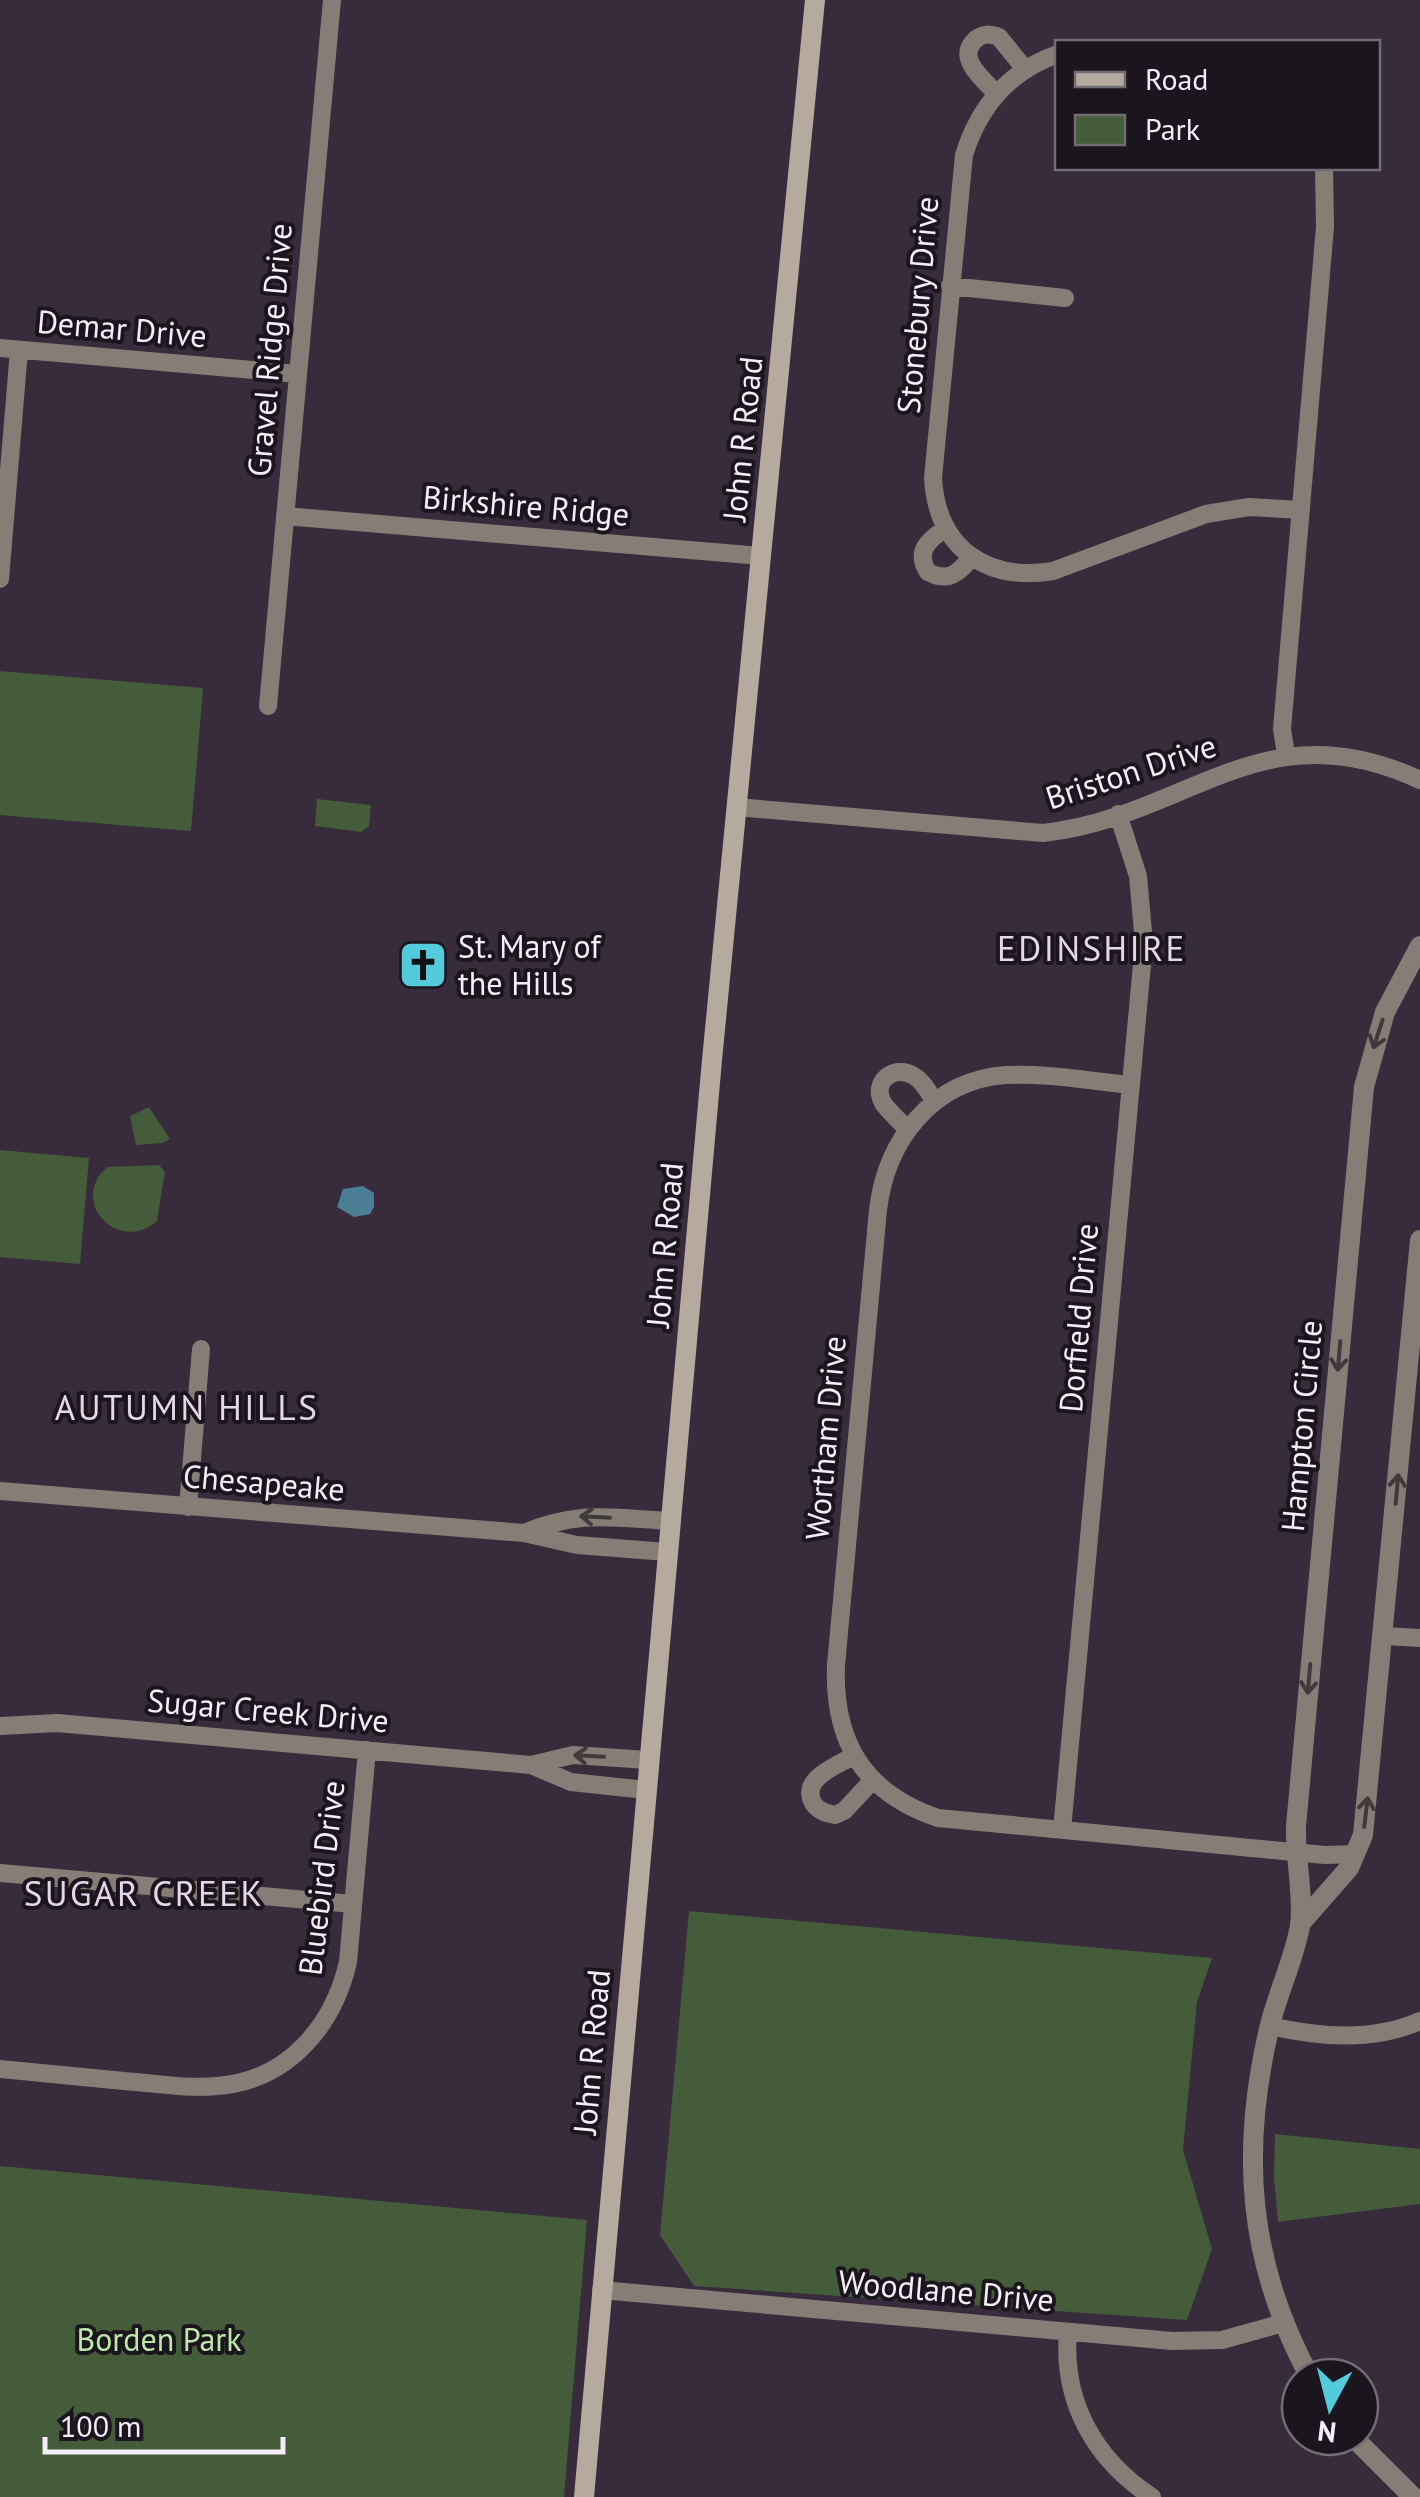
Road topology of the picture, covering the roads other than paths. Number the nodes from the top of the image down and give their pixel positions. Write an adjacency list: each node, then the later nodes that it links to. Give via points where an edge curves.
1 (332, 0): 10 (street, Gravel Ridge Drive)
2 (815, 0): 14 (main road, John R Road)
3 (1055, 55): 4 (street, Stonebury Drive)
4 (1024, 69): 5 (street, Stonebury Drive); 5 (street, via 999,36 978,37 968,59)
5 (996, 93): 7 (street, Stonebury Drive, via 964,155)
6 (1324, 170): 11 (street)
7 (950, 286): 8 (street); 13 (street, Stonebury Drive, via 933,478)
8 (1065, 298)
9 (10, 349): 10 (street, Demar Drive); 16 (street)
10 (298, 374): 12 (street, Gravel Ridge Drive)
11 (1301, 510): 15 (street, via 1249,507 1206,514 1053,571 1009,572); 18 (street, via 1282,729)
12 (285, 516): 14 (street, Birkshire Ridge); 17 (street, Gravel Ridge Drive)
13 (945, 529): 15 (street); 15 (street, via 922,552 928,572 954,576)
14 (761, 556): 20 (main road, John R Road)
15 (972, 557)
16 (0, 579)
17 (268, 706)
18 (1286, 756): 19 (street, Briston Drive, via 1355,757); 21 (street, Briston Drive)
19 (1420, 780)
20 (736, 807): 21 (street, Briston Drive, via 1009,832 1066,830); 30 (main road, John R Road)
21 (1118, 814): 23 (street, Dorfield Drive, via 1144,920)
22 (1420, 946): 43 (street, Hampton Circle, one-way to 43, via 1385,1012 1364,1087)
23 (1130, 1085): 24 (street, Wortham Drive, via 1003,1075); 42 (street, Dorfield Drive)
24 (935, 1102): 25 (street, Wortham Drive); 25 (street, via 910,1073 890,1073 880,1095)
25 (906, 1128): 37 (street, Wortham Drive, via 879,1196 836,1665 836,1705)
26 (1420, 1240): 33 (street, Hampton Circle, one-way to 26)
27 (201, 1349): 29 (street)
28 (0, 1491): 29 (street, Chesapeake)
29 (188, 1506): 31 (street, Chesapeake)
30 (670, 1521): 31 (street, Chesapeake, one-way to 31, via 580,1516); 32 (main road, John R Road)
31 (524, 1533): 32 (street, Chesapeake, via 578,1546)
32 (667, 1552): 38 (main road, John R Road)
33 (1384, 1636): 34 (street); 44 (street, Hampton Circle, one-way to 33, via 1363,1835)
34 (1420, 1638)
35 (0, 1726): 36 (street, Sugar Creek Drive, via 57,1722)
36 (366, 1750): 39 (street, Sugar Creek Drive); 46 (street, Bluebird Drive)
37 (853, 1756): 40 (street, Wortham Drive); 40 (street, via 811,1784 816,1807 835,1815 844,1811)
38 (648, 1760): 39 (street, Sugar Creek Drive, one-way to 39, via 573,1754); 41 (main road, John R Road)
39 (531, 1765): 41 (street, Sugar Creek Drive, via 571,1782)
40 (872, 1780): 42 (street, Wortham Drive, via 938,1818)
41 (646, 1790): 51 (main road, John R Road)
42 (1062, 1830): 43 (street, Wortham Drive)
43 (1296, 1850): 44 (street, Wortham Drive); 47 (street, Hampton Circle)
44 (1355, 1854): 47 (street, Hampton Circle)
45 (0, 1873): 46 (street)
46 (353, 1904): 50 (street, Bluebird Drive, via 348,1962 335,2005 312,2039 272,2071 234,2084 192,2087)
47 (1300, 1924): 49 (street, Hampton Circle)
48 (1420, 2021): 49 (street, via 1338,2036)
49 (1270, 2026): 52 (street, Hampton Circle, via 1256,2089 1252,2189 1265,2267)
50 (0, 2069)
51 (602, 2290): 53 (street, Woodlane Drive); 56 (main road, John R Road)
52 (1284, 2323): 53 (street, Woodlane Drive, via 1199,2342); 54 (street, Hampton Circle)
53 (1068, 2332): 57 (street, via 1068,2375 1084,2424 1110,2464)
54 (1300, 2357)
55 (1372, 2457): 58 (street)
56 (584, 2497)
57 (1152, 2497)
58 (1413, 2497)

